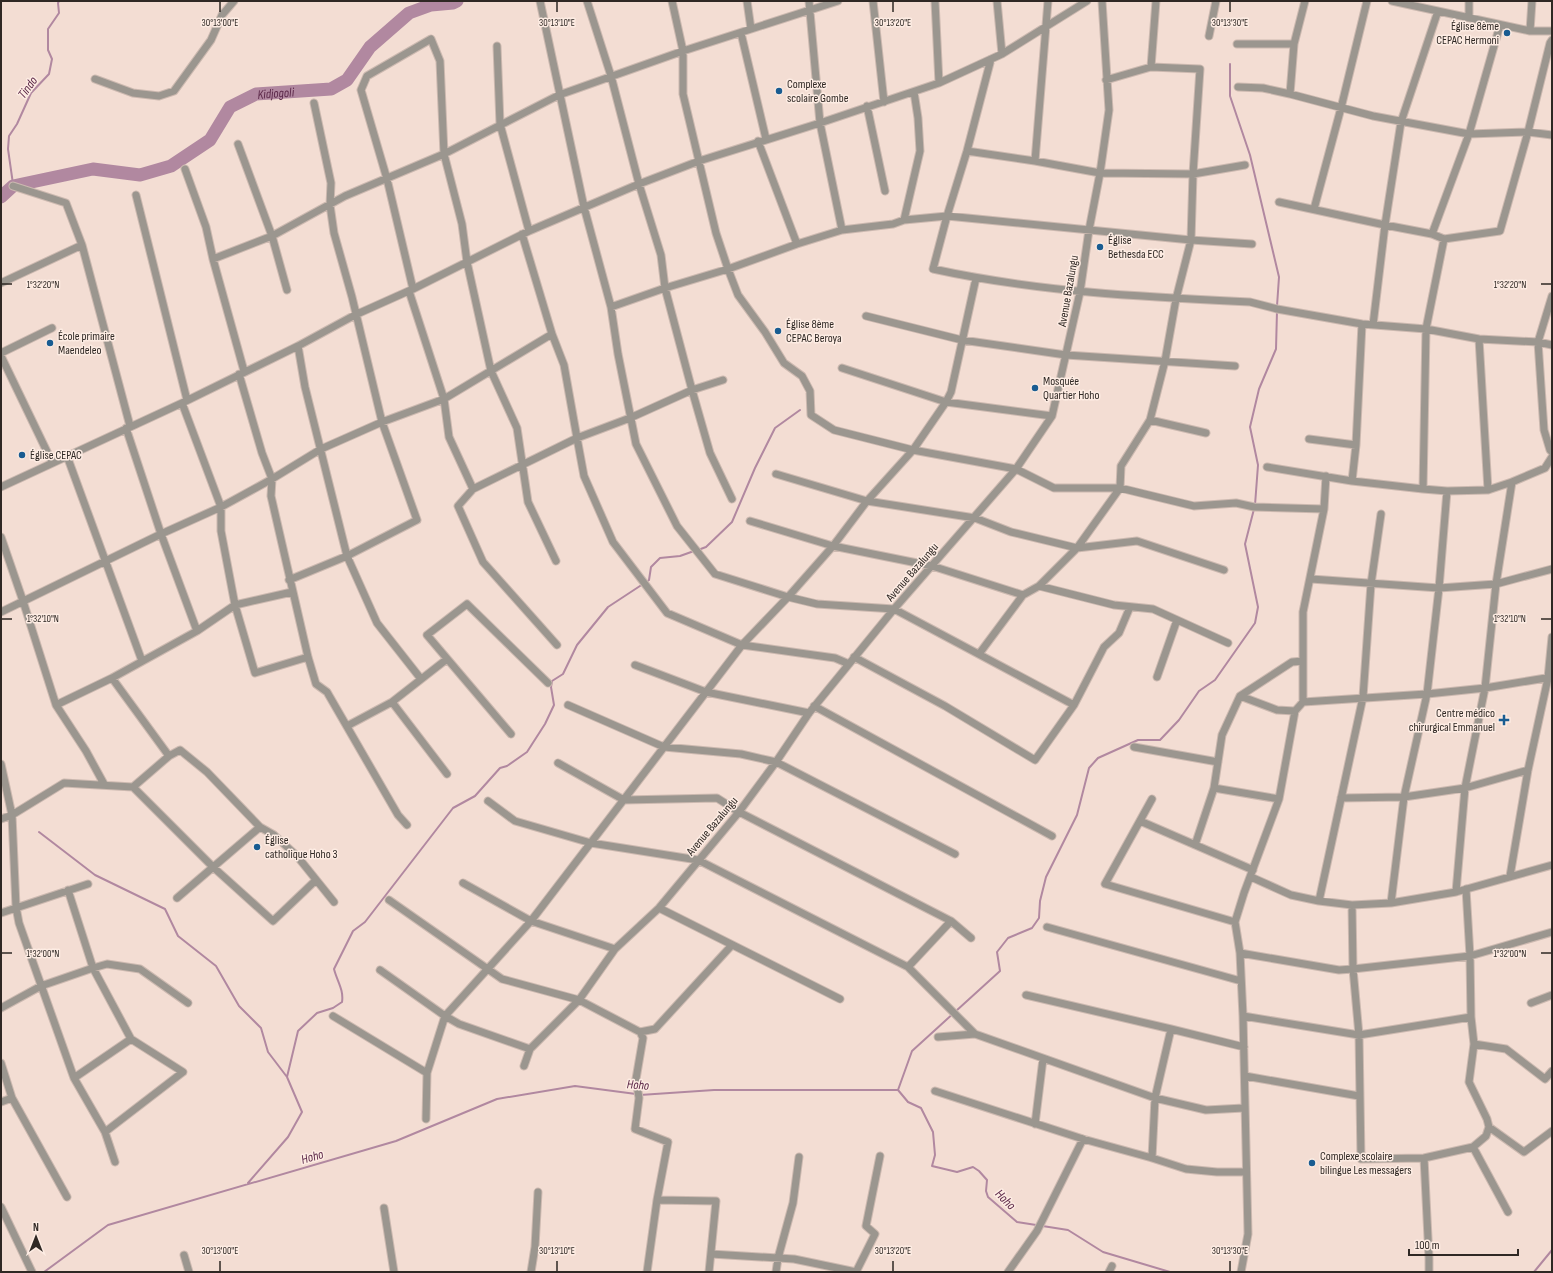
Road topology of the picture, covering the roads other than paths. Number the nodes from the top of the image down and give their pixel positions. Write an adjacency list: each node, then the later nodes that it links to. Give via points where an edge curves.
1 (234, 1): 41 (street, via 222,15 211,40 174,91 159,96 133,93)
2 (540, 1): 47 (street)
3 (587, 1): 40 (street)
4 (672, 1): 36 (street)
5 (747, 1): 27 (street)
6 (809, 1): 22 (street)
7 (838, 1): 22 (street)
8 (873, 1): 48 (street)
9 (935, 1): 43 (street)
10 (997, 1): 37 (street)
11 (1048, 1): 25 (street)
12 (1087, 1): 25 (street)
13 (1102, 1): 42 (street, Avenue Bazalungu)
14 (1156, 1): 39 (street)
15 (1216, 1): 31 (street)
16 (1305, 1): 34 (street)
17 (1367, 1): 51 (street)
18 (1392, 1): 21 (street)
19 (1470, 1): 24 (street)
20 (1532, 1): 28 (street)
21 (1404, 2): 23 (street)
22 (810, 10): 27 (street); 53 (street)
23 (1438, 11): 24 (street); 52 (street)
24 (1469, 18): 26 (street)
25 (1047, 24): 37 (street); 64 (street)
26 (1500, 25): 28 (street); 56 (street)
27 (751, 29): 30 (street)
28 (1530, 31): 29 (street)
29 (1552, 31)
30 (741, 33): 36 (street); 58 (street)
31 (1209, 36)
32 (1552, 40): 55 (street)
33 (1237, 44): 34 (street)
34 (1294, 44): 46 (street)
35 (497, 46): 54 (street)
36 (682, 51): 40 (street); 63 (street, via 682,94)
37 (1002, 54): 38 (street)
38 (991, 59): 43 (street); 61 (street)
39 (1151, 67): 42 (street); 68 (street, via 1200,69)
40 (611, 76): 47 (street); 70 (street)
41 (96, 79)
42 (1106, 80): 67 (street, Avenue Bazalungu, via 1109,110)
43 (939, 83): 45 (street)
44 (1238, 87): 46 (street, via 1262,88)
45 (914, 92): 48 (street); 79 (street, via 920,152)
46 (1290, 94): 51 (street)
47 (559, 95): 54 (street); 76 (street)
48 (884, 102): 50 (street)
49 (314, 103): 75 (street, via 331,183)
50 (867, 106): 53 (street); 72 (street)
51 (1341, 108): 52 (street); 77 (street)
52 (1401, 122): 56 (street); 80 (street)
53 (820, 123): 58 (street); 81 (street)
54 (500, 124): 62 (street); 83 (street)
55 (1528, 132): 56 (street); 57 (street); 86 (street, via 1500,231)
56 (1469, 134): 84 (street)
57 (1552, 135)
58 (766, 139): 59 (street)
59 (758, 142): 63 (street); 88 (street)
60 (238, 144): 85 (street)
61 (967, 151): 64 (street); 78 (street)
62 (444, 154): 69 (street); 69 (street, via 440,61 431,39 367,76 361,90); 92 (street, via 462,224)
63 (699, 161): 70 (street); 93 (street, via 716,233)
64 (1035, 161): 67 (street)
65 (1245, 165): 68 (street)
66 (185, 169): 91 (street, via 206,226)
67 (1100, 173): 68 (street); 82 (street, Avenue Bazalungu)
68 (1193, 174): 87 (street)
69 (387, 179): 75 (street); 98 (street)
70 (640, 184): 76 (street); 96 (street, via 661,255)
71 (13, 186): 90 (street, via 66,203)
72 (885, 191)
73 (136, 195): 125 (street)
74 (1279, 202): 77 (street)
75 (330, 205): 85 (street); 103 (street, via 334,233)
76 (584, 207): 83 (street); 102 (street)
77 (1314, 209): 80 (street)
78 (947, 216): 79 (street); 82 (street); 94 (street, via 933,269)
79 (904, 220): 81 (street, via 893,224)
80 (1385, 225): 84 (street); 106 (street)
81 (842, 230): 88 (street)
82 (1089, 230): 87 (street); 99 (street, Avenue Bazalungu)
83 (525, 232): 92 (street); 109 (street)
84 (1432, 234): 86 (street)
85 (272, 236): 91 (street); 97 (street)
86 (1444, 238): 108 (street)
87 (1190, 240): 89 (street); 101 (street)
88 (797, 244): 93 (street)
89 (1252, 244)
90 (82, 245): 95 (street); 131 (street)
91 (213, 259): 121 (street)
92 (467, 262): 98 (street); 120 (street)
93 (728, 270): 96 (street); 137 (street, via 738,295 784,363 802,376 810,391 811,415 834,430)
94 (976, 278): 99 (street); 111 (street)
95 (1, 283)
96 (665, 288): 102 (street); 123 (street)
97 (287, 290)
98 (411, 290): 103 (street); 124 (street)
99 (1080, 292): 101 (street); 116 (street, Avenue Bazalungu)
100 (1552, 296): 112 (street)
101 (1176, 299): 105 (street, via 1250,302); 117 (street)
102 (611, 307): 128 (street)
103 (355, 315): 114 (street); 130 (street)
104 (866, 316): 111 (street)
105 (1362, 324): 106 (street); 135 (street)
106 (1373, 325): 108 (street)
107 (52, 328): 115 (street)
108 (1426, 330): 110 (street); 153 (street)
109 (552, 334): 120 (street); 133 (street, via 564,365)
110 (1479, 339): 112 (street); 154 (street)
111 (962, 340): 116 (street); 126 (street, via 951,392)
112 (1538, 342): 113 (street); 138 (street, via 1544,430)
113 (1552, 345)
114 (298, 346): 121 (street); 136 (street, via 305,387)
115 (1, 354): 141 (street)
116 (1066, 355): 117 (street); 127 (street, Avenue Bazalungu)
117 (1165, 361): 118 (street); 129 (street)
118 (1235, 366)
119 (842, 368): 126 (street)
120 (491, 371): 124 (street); 142 (street, via 517,428)
121 (242, 373): 125 (street); 147 (street, via 262,453)
122 (724, 380): 123 (street)
123 (692, 390): 128 (street); 156 (street, via 710,453)
124 (444, 399): 130 (street); 152 (street, via 449,437)
125 (184, 402): 131 (street); 158 (street)
126 (946, 402): 127 (street); 137 (street)
127 (1052, 416): 144 (street, Avenue Bazalungu)
128 (630, 418): 133 (street); 181 (street, via 636,444 677,526 715,574)
129 (1150, 420): 132 (street); 151 (street, via 1121,466)
130 (382, 422): 136 (street); 167 (street, via 418,520)
131 (128, 427): 139 (street); 163 (street)
132 (1206, 433)
133 (577, 438): 142 (street); 192 (street, via 584,476 613,542 667,613)
134 (1309, 439): 135 (street)
135 (1356, 445): 148 (street)
136 (321, 449): 147 (street); 167 (street)
137 (912, 450): 144 (street); 157 (street)
138 (1552, 452)
139 (67, 456): 141 (street); 168 (street)
140 (1552, 457): 149 (street, via 1544,468)
141 (52, 462): 150 (street)
142 (522, 466): 152 (street); 169 (street, via 528,502)
143 (1266, 468): 146 (street)
144 (1016, 469): 151 (street, via 1054,488); 161 (street, Avenue Bazalungu)
145 (776, 474): 157 (street)
146 (1326, 476): 148 (street); 159 (street)
147 (272, 479): 158 (street); 173 (street, via 271,496)
148 (1352, 481): 153 (street)
149 (1512, 482): 154 (street); 176 (street)
150 (1, 487)
151 (1120, 488): 159 (street, via 1194,506 1236,503 1254,507); 166 (street)
152 (473, 489): 191 (street, via 458,506 483,562)
153 (1424, 489): 155 (street)
154 (1488, 490): 155 (street)
155 (1447, 491): 178 (street)
156 (732, 499)
157 (867, 501): 161 (street); 165 (street)
158 (220, 507): 163 (street); 183 (street, via 221,531)
159 (1324, 509): 174 (street)
160 (1381, 514): 175 (street)
161 (975, 518): 166 (street, via 1011,532); 170 (street, Avenue Bazalungu)
162 (750, 521): 165 (street)
163 (161, 534): 168 (street); 188 (street)
164 (1, 537): 182 (street)
165 (833, 546): 170 (street); 181 (street)
166 (1078, 548): 172 (street, via 1137,541); 177 (street)
167 (347, 556): 173 (street); 204 (street, via 377,623)
168 (106, 560): 182 (street); 197 (street)
169 (556, 561)
170 (932, 566): 180 (street); 185 (street, Avenue Bazalungu)
171 (1552, 569): 176 (street)
172 (1224, 570)
173 (289, 580): 179 (street)
174 (1311, 580): 175 (street); 198 (street, via 1303,612)
175 (1372, 584): 178 (street); 210 (street)
176 (1496, 584): 178 (street); 206 (street)
177 (1039, 586): 180 (street); 184 (street)
178 (1440, 588): 208 (street)
179 (292, 592): 183 (street); 194 (street)
180 (1023, 596): 193 (street)
181 (788, 597): 185 (street, via 817,604); 192 (street)
182 (24, 601): 186 (street); 213 (street)
183 (235, 605): 188 (street); 194 (street, via 255,673)
184 (1130, 607): 187 (street, via 1153,609); 215 (street, via 1119,633 1104,648)
185 (894, 609): 193 (street); 195 (street, Avenue Bazalungu)
186 (1, 612)
187 (1177, 620): 190 (street); 201 (street)
188 (197, 630): 197 (street)
189 (1552, 637): 202 (street)
190 (1228, 643)
191 (557, 645)
192 (742, 646): 199 (street, via 835,658); 207 (street)
193 (979, 654): 215 (street)
194 (308, 657): 219 (street, via 316,684 327,692)
195 (854, 657): 199 (street, Avenue Bazalungu); 215 (street, via 945,706 1035,760)
196 (447, 659): 204 (street); 205 (street, via 427,635 466,604); 220 (street)
197 (142, 661): 203 (street)
198 (1303, 661): 209 (street, via 1292,662); 212 (street)
199 (848, 664): 216 (street, Avenue Bazalungu)
200 (635, 665): 207 (street)
201 (1157, 677)
202 (1550, 677): 206 (street); 228 (street)
203 (112, 678): 213 (street); 223 (street)
204 (421, 679): 211 (street)
205 (548, 683)
206 (1485, 688): 208 (street); 233 (street)
207 (706, 692): 218 (street); 221 (street)
208 (1427, 694): 210 (street); 234 (street)
209 (1240, 696): 217 (street, via 1277,710); 225 (street, via 1222,735)
210 (1363, 697): 212 (street); 235 (street)
211 (392, 702): 219 (street); 229 (street)
212 (1303, 702): 217 (street)
213 (56, 705): 230 (street)
214 (568, 705): 221 (street)
215 (1074, 705)
216 (814, 706): 218 (street, Avenue Bazalungu); 246 (street)
217 (1294, 711): 237 (street)
218 (809, 713): 224 (street, Avenue Bazalungu)
219 (347, 726): 244 (street, via 398,815)
220 (511, 734)
221 (664, 747): 224 (street, via 741,754); 238 (street)
222 (1134, 747): 225 (street)
223 (169, 756): 231 (street); 245 (street, via 180,750 207,772)
224 (776, 762): 240 (street, Avenue Bazalungu); 249 (street)
225 (1218, 762): 232 (street)
226 (558, 763): 238 (street)
227 (1, 764): 241 (street)
228 (1528, 770): 233 (street); 254 (street)
229 (447, 774)
230 (104, 784): 231 (street); 241 (street, via 64,783)
231 (133, 787): 252 (street)
232 (1214, 788): 237 (street); 248 (street)
233 (1465, 788): 234 (street); 260 (street)
234 (1404, 797): 235 (street); 265 (street)
235 (1341, 798): 263 (street)
236 (1152, 799): 243 (street)
237 (1280, 799): 253 (street)
238 (624, 800): 240 (street, via 717,798); 247 (street)
239 (488, 801): 247 (street, via 515,821)
240 (739, 812): 250 (street, Avenue Bazalungu); 271 (street)
241 (12, 815): 242 (street); 267 (street)
242 (1, 819)
243 (1140, 821): 248 (street); 272 (street, via 1105,884)
244 (407, 826)
245 (260, 827): 252 (street); 255 (street, via 274,835)
246 (1052, 836)
247 (591, 843): 250 (street); 270 (street)
248 (1195, 845): 253 (street)
249 (955, 854)
250 (698, 860): 268 (street, Avenue Bazalungu); 280 (street)
251 (1552, 865): 254 (street)
252 (213, 867): 255 (street, via 273,921); 261 (street)
253 (1252, 874): 263 (street, via 1291,895); 272 (street)
254 (1510, 876): 258 (street)
255 (316, 880): 264 (street)
256 (463, 883): 270 (street)
257 (88, 884): 259 (street)
258 (1466, 889): 260 (street); 279 (street)
259 (68, 890): 267 (street); 281 (street)
260 (1456, 892): 265 (street)
261 (177, 898)
262 (389, 900): 284 (street)
263 (1319, 901): 266 (street)
264 (334, 902)
265 (1391, 903): 266 (street)
266 (1352, 905): 282 (street)
267 (16, 907): 269 (street); 286 (street)
268 (659, 908): 276 (street); 277 (street, Avenue Bazalungu)
269 (1, 913)
270 (531, 921): 277 (street); 284 (street)
271 (951, 921): 275 (street); 280 (street)
272 (1235, 922): 278 (street)
273 (1047, 927): 285 (street)
274 (1552, 932): 279 (street)
275 (971, 938)
276 (732, 945): 289 (street); 299 (street, via 655,1029)
277 (615, 949): 290 (street, Avenue Bazalungu)
278 (1240, 953): 282 (street, via 1339,970); 285 (street)
279 (1470, 956): 282 (street); 297 (street)
280 (908, 967): 300 (street)
281 (93, 968): 286 (street); 291 (street, via 107,964 140,969); 303 (street)
282 (1353, 969): 301 (street)
283 (380, 970): 295 (street)
284 (487, 970): 290 (street, via 502,979); 295 (street)
285 (1241, 981): 296 (street)
286 (41, 986): 293 (street); 313 (street)
287 (1026, 995): 298 (street)
288 (1552, 995): 292 (street)
289 (840, 999)
290 (579, 1000): 299 (street); 306 (street, Avenue Bazalungu)
291 (188, 1002)
292 (1531, 1003)
293 (1, 1008)
294 (333, 1016): 310 (street)
295 (445, 1016): 306 (street, via 459,1024); 310 (street)
296 (1243, 1016): 301 (street); 305 (street)
297 (1471, 1017): 301 (street); 304 (street)
298 (1171, 1029): 305 (street); 317 (street)
299 (640, 1032): 335 (street, via 643,1038 636,1079 639,1095 635,1129 668,1142)
300 (975, 1034): 302 (street); 307 (street)
301 (1360, 1034): 315 (street)
302 (938, 1037)
303 (131, 1040): 313 (street); 324 (street, via 183,1072)
304 (1474, 1044): 311 (street, via 1506,1049 1545,1079); 322 (street, via 1469,1082)
305 (1244, 1047): 312 (street)
306 (530, 1049): 309 (street, Avenue Bazalungu)
307 (1043, 1059): 317 (street); 321 (street)
308 (1, 1063): 316 (street)
309 (524, 1066)
310 (427, 1073): 320 (street)
311 (1552, 1073)
312 (1245, 1076): 315 (street); 319 (street)
313 (74, 1078): 324 (street)
314 (935, 1091): 321 (street)
315 (1359, 1096): 330 (street, via 1361,1159)
316 (12, 1098): 318 (street); 334 (street)
317 (1155, 1098): 319 (street, via 1206,1110); 329 (street)
318 (1, 1102)
319 (1244, 1108): 332 (street)
320 (426, 1119)
321 (1035, 1124): 325 (street)
322 (1489, 1127): 323 (street, via 1524,1152); 326 (street, via 1486,1136)
323 (1552, 1131)
324 (105, 1132): 331 (street)
325 (1083, 1139): 329 (street); 349 (street, via 1037,1231)
326 (1473, 1147): 330 (street); 338 (street)
327 (880, 1156): 341 (street, via 866,1226 875,1234 856,1272 794,1258)
328 (799, 1157): 341 (street, via 793,1203)
329 (1152, 1158): 332 (street, via 1186,1169)
330 (1424, 1158): 351 (street)
331 (115, 1162)
332 (1245, 1172): 350 (street, via 1248,1234)
333 (538, 1192): 345 (street)
334 (67, 1197)
335 (657, 1200): 339 (street, via 716,1201); 346 (street)
336 (1, 1207): 342 (street)
337 (384, 1208): 344 (street)
338 (1508, 1212)
339 (711, 1254): 341 (street); 347 (street)
340 (184, 1255): 343 (street)
341 (778, 1258): 348 (street)
342 (32, 1272)
343 (189, 1272)
344 (394, 1272)
345 (531, 1272)
346 (647, 1272)
347 (708, 1272)
348 (776, 1272)
349 (1008, 1272)
350 (1241, 1272)
351 (1428, 1272)

